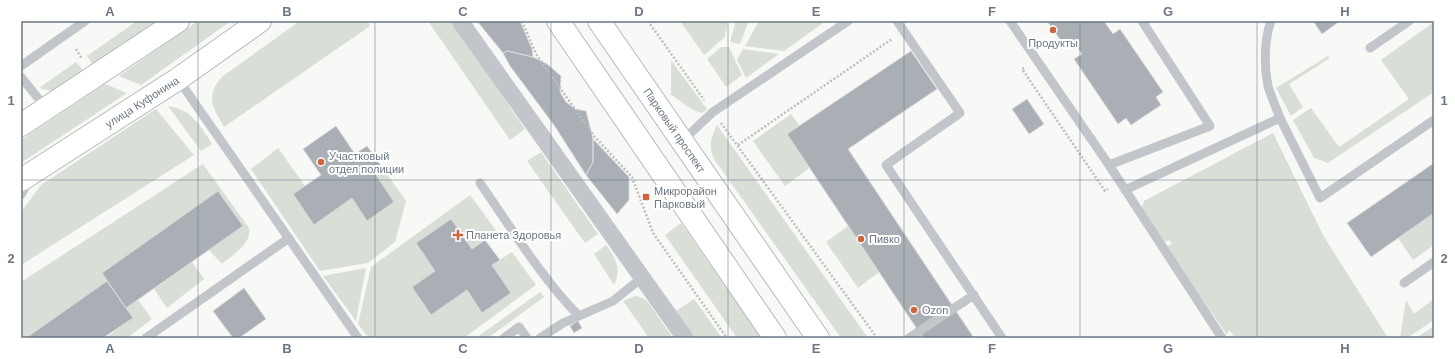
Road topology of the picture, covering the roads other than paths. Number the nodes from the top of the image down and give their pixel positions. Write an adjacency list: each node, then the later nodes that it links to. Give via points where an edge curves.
1 (85, 21): 14 (lane)
2 (178, 21): 17 (main road)
3 (260, 21): 16 (main road, улица Куфонина)
4 (460, 21): 29 (street)
5 (558, 21): 39 (main road)
6 (599, 21): 21 (main road, Парковый проспект)
7 (848, 21): 21 (lane, via 713,112)
8 (897, 21): 31 (lane, via 960,113 886,165)
9 (1010, 21): 22 (lane)
10 (1142, 21): 22 (lane, via 1210,126)
11 (1271, 21): 18 (lane, via 1267,35 1268,87)
12 (1409, 21): 13 (lane)
13 (1370, 48)
14 (21, 66)
15 (21, 77): 17 (lane)
16 (178, 79): 23 (main road, улица Куфонина); 27 (lane)
17 (46, 108): 20 (main road)
18 (1280, 118): 19 (lane, via 1320,198); 25 (lane)
19 (1434, 120)
20 (21, 125)
21 (681, 142): 40 (main road, Парковый проспект)
22 (1109, 165): 25 (lane)
23 (27, 176): 26 (lane)
24 (480, 183): 32 (lane, via 557,291)
25 (1125, 190): 43 (lane)
26 (21, 195)
27 (289, 238): 33 (lane); 34 (lane)
28 (1434, 262): 30 (lane)
29 (643, 278): 32 (lane, via 613,301); 38 (street)
30 (1404, 283)
31 (974, 295): 41 (lane); 42 (lane)
32 (579, 316): 37 (lane)
33 (146, 338)
34 (358, 338)
35 (504, 338): 36 (lane, via 519,327)
36 (527, 338)
37 (540, 338)
38 (685, 338)
39 (775, 338)
40 (818, 338)
41 (909, 338)
42 (1002, 338)
43 (1222, 338)

